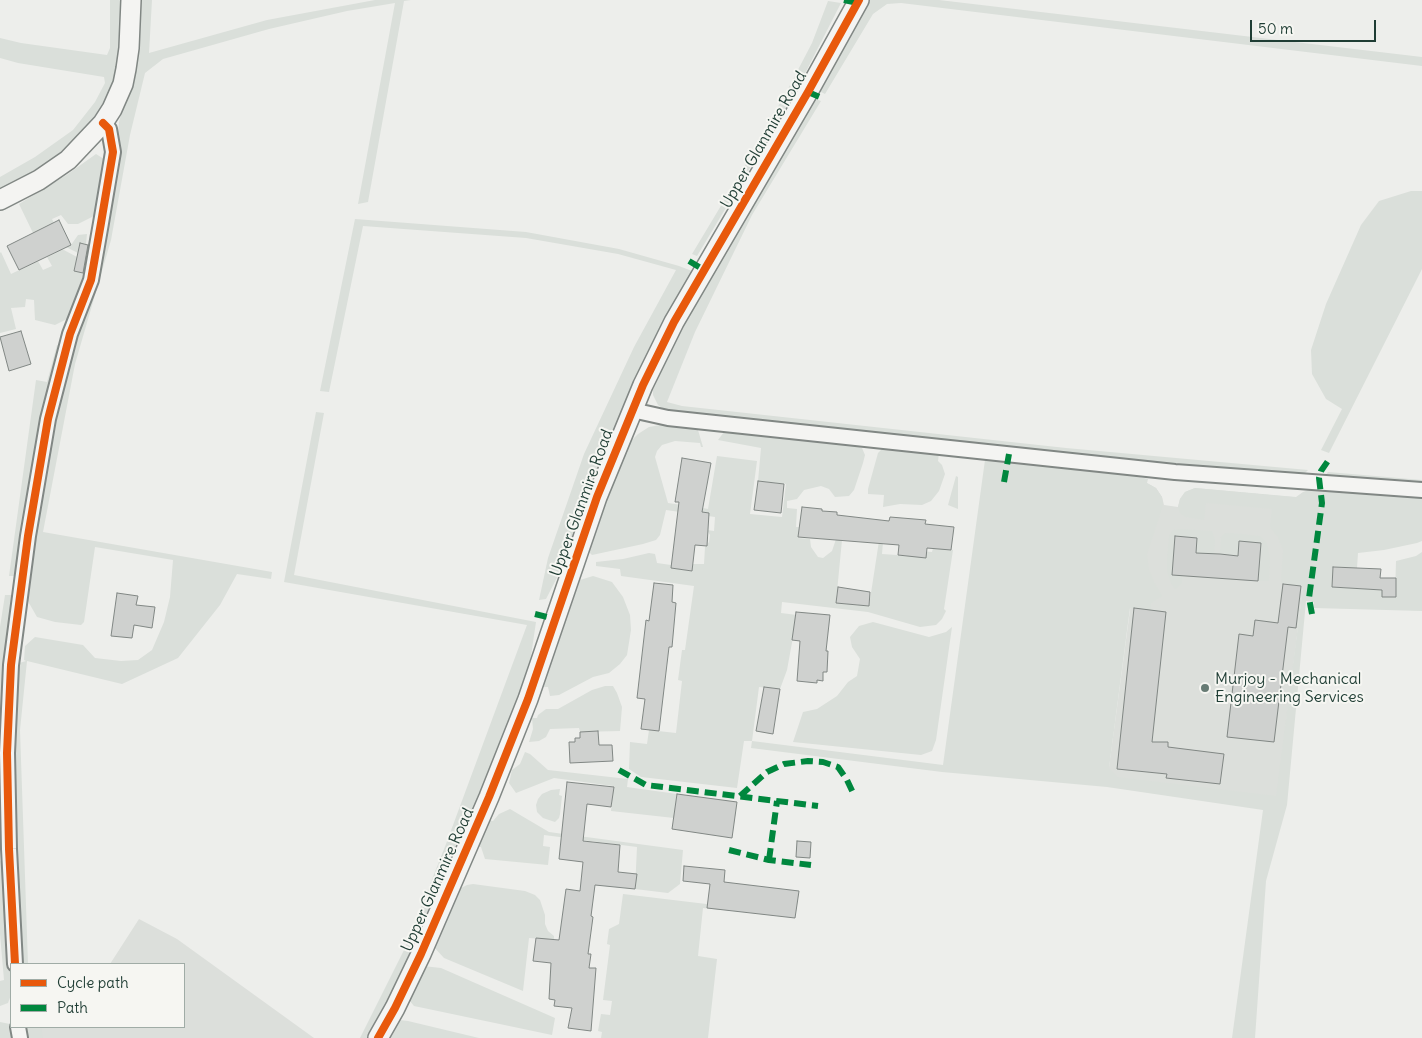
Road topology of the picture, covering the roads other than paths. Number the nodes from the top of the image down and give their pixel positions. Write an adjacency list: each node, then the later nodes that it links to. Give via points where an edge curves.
1 (132, 0): 3 (main road, via 126,69 112,109)
2 (858, 0): 5 (main road, Upper Glanmire Road, via 674,322)
3 (103, 123): 4 (main road, via 68,160 39,180); 7 (street, via 108,129 113,152 101,223 91,280 70,334 48,419 11,665 7,753)
4 (0, 200)
5 (632, 410): 6 (street, via 668,418 1175,472); 8 (main road, Upper Glanmire Road, via 597,498 528,699 490,797 421,954)
6 (1422, 490)
7 (15, 963)
8 (378, 1038)

